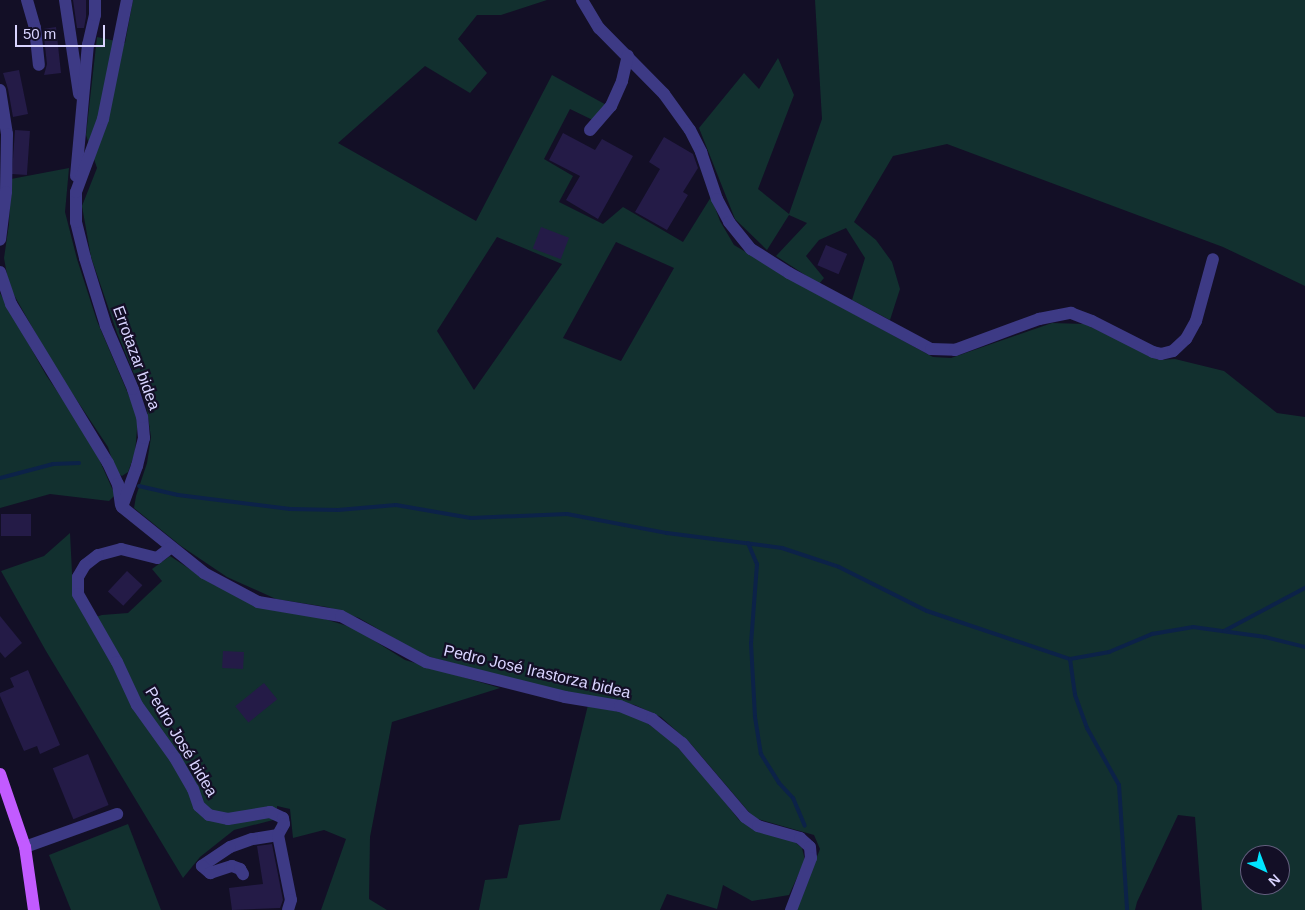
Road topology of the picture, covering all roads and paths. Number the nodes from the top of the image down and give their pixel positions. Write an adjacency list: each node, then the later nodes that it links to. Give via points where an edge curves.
1 (26, 0): 7 (street, via 35,28)
2 (65, 0): 9 (street, Errotazar bidea)
3 (95, 0): 9 (street, Errotazar bidea)
4 (127, 0): 12 (street, Errotazar bidea, via 103,119)
5 (582, 0): 6 (street, via 599,28)
6 (628, 56): 10 (street, via 622,81 610,106); 14 (street, via 664,94 690,130 717,199 729,222 751,249 789,273 931,349 955,350 1050,315 1071,313 1153,352 1173,352 1186,339 1196,321)
7 (39, 64)
8 (0, 90): 11 (street, via 7,134)
9 (82, 121): 12 (street, Errotazar bidea)
10 (590, 130)
11 (3, 191): 13 (street)
12 (76, 192): 16 (street, Errotazar bidea, via 76,222 85,258 106,326 142,417 144,438)
13 (0, 240)
14 (1213, 259)
15 (0, 272): 16 (street, via 11,304 108,463 118,484)
16 (122, 507): 17 (street, Pedro José Irastorza bidea)
17 (170, 548): 20 (street, Pedro José bidea, via 157,558 121,549 98,555 85,565 78,577 78,594 117,662 137,705 175,758 199,806 209,815 228,819 270,812 282,818 284,824); 25 (street, Pedro José Irastorza bidea, via 204,573 258,602 341,616 426,662 565,697 620,706 652,719 682,743 746,817 758,826 800,838 810,847 811,858)
18 (0, 774): 21 (main road)
19 (117, 814): 21 (street)
20 (278, 835): 22 (street, via 230,847 202,866 210,873 232,866); 24 (street, via 291,900)
21 (25, 847): 23 (main road)
22 (243, 874)
23 (34, 910)
24 (288, 910)
25 (791, 910)

